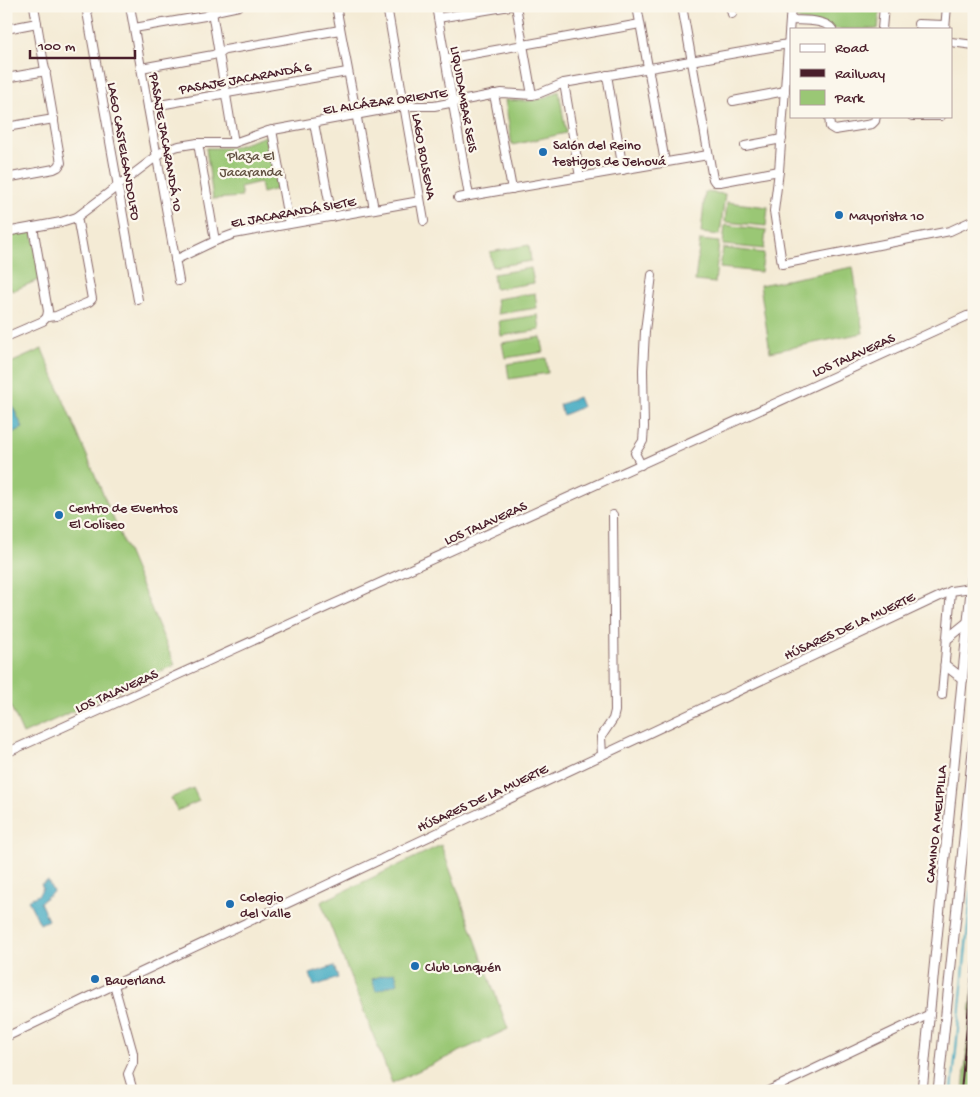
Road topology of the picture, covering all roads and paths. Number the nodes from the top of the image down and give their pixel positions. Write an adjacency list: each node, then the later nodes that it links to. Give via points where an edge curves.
1 (34, 6): 18 (street)
2 (86, 6): 67 (street, LAGO CASTELGANDOLFO)
3 (130, 6): 22 (street, PASAJE JACARANDÁ 10)
4 (239, 6): 15 (street)
5 (336, 6): 26 (street)
6 (387, 6): 47 (street, LAGO BOLSENA)
7 (436, 6): 16 (street, LIQUIDAMBAR SEIS)
8 (510, 6): 16 (street)
9 (516, 6): 28 (street)
10 (637, 6): 19 (street)
11 (682, 6): 33 (street)
12 (791, 6): 17 (street)
13 (884, 6): 24 (street)
14 (947, 6): 21 (street)
15 (212, 10): 22 (street, via 205,16); 31 (street)
16 (438, 18): 32 (street, LIQUIDAMBAR SEIS)
17 (790, 20): 23 (street, via 824,23); 29 (street)
18 (37, 23): 25 (street); 36 (street)
19 (640, 24): 28 (street); 35 (street)
20 (918, 24): 21 (street)
21 (945, 27)
22 (134, 28): 34 (street, PASAJE JACARANDÁ 10)
23 (832, 28)
24 (882, 28)
25 (6, 29)
26 (340, 30): 31 (street); 37 (street)
27 (952, 42): 30 (street)
28 (522, 44): 32 (street); 44 (street)
29 (788, 44): 33 (street, EL ALCÁZAR ORIENTE); 41 (street)
30 (974, 45)
31 (219, 53): 34 (street); 42 (street)
32 (445, 59): 46 (street, LIQUIDAMBAR SEIS)
33 (691, 61): 35 (street, EL ALCÁZAR ORIENTE); 60 (street)
34 (141, 68): 48 (street, PASAJE JACARANDÁ 10)
35 (648, 68): 38 (street, EL ALCÁZAR ORIENTE); 62 (street)
36 (46, 71): 39 (street); 52 (street)
37 (347, 72): 42 (street, PASAJE JACARANDÁ 6); 49 (street)
38 (607, 75): 40 (street, EL ALCÁZAR ORIENTE); 63 (street)
39 (6, 78)
40 (564, 82): 44 (street, EL ALCÁZAR ORIENTE); 65 (street)
41 (785, 91): 45 (street); 56 (street)
42 (226, 93): 48 (street, PASAJE JACARANDÁ 6); 58 (street)
43 (494, 94): 44 (street, EL ALCÁZAR ORIENTE); 46 (street, EL ALCÁZAR ORIENTE); 68 (street)
44 (532, 95)
45 (733, 101)
46 (452, 102): 47 (street, EL ALCÁZAR ORIENTE, via 428,107); 69 (street, LIQUIDAMBAR SEIS)
47 (404, 106): 49 (street, EL ALCÁZAR ORIENTE); 71 (street, LAGO BOLSENA)
48 (148, 107): 61 (street, PASAJE JACARANDÁ 10)
49 (356, 116): 53 (street, EL ALCÁZAR ORIENTE); 72 (street)
50 (829, 118): 51 (street, via 830,127 835,130 872,124)
51 (876, 118)
52 (54, 119): 54 (street); 66 (street, via 60,166)
53 (314, 123): 55 (street, EL ALCÁZAR ORIENTE); 74 (street)
54 (6, 127)
55 (272, 130): 58 (street, EL ALCÁZAR ORIENTE); 77 (street)
56 (782, 139): 59 (street); 64 (street)
57 (198, 143): 58 (street, EL ALCÁZAR ORIENTE); 61 (street, EL ALCÁZAR ORIENTE, via 172,147); 80 (street)
58 (234, 143)
59 (745, 146)
60 (708, 155): 62 (street); 64 (street, via 713,179 718,182)
61 (157, 156): 67 (street, EL ALCÁZAR ORIENTE); 81 (street, PASAJE JACARANDÁ 10)
62 (666, 162): 63 (street)
63 (623, 170): 65 (street)
64 (779, 171): 75 (street, via 774,211 782,264 950,231)
65 (580, 177): 68 (street)
66 (6, 178)
67 (118, 186): 73 (street, EL ALCÁZAR ORIENTE); 84 (street, LAGO CASTELGANDOLFO)
68 (512, 189): 69 (street)
69 (469, 196): 70 (street)
70 (458, 198)
71 (420, 201): 72 (street, EL JACARANDÁ SIETE); 76 (street, LAGO BOLSENA)
72 (374, 209): 74 (street, EL JACARANDÁ SIETE)
73 (77, 217): 78 (street, EL ALCÁZAR ORIENTE); 86 (street, via 92,299)
74 (332, 217): 77 (street, EL JACARANDÁ SIETE)
75 (974, 220)
76 (424, 221)
77 (289, 224): 80 (street, EL JACARANDÁ SIETE, via 234,234)
78 (33, 227): 79 (street, EL ALCÁZAR ORIENTE); 86 (street)
79 (6, 232)
80 (215, 241): 81 (street, EL JACARANDÁ SIETE)
81 (175, 260): 83 (street, PASAJE JACARANDÁ 10)
82 (652, 275): 88 (street, via 645,331 643,441 636,454)
83 (179, 281)
84 (138, 300)
85 (974, 315): 88 (street, LOS TALAVERAS)
86 (47, 317): 87 (street)
87 (6, 337)
88 (641, 464): 99 (street, LOS TALAVERAS)
89 (613, 515): 100 (street, via 615,711 614,719 601,737)
90 (974, 560): 91 (main road, CAMINO A MELIPILLA)
91 (971, 588): 92 (street, HÚSARES DE LA MUERTE); 93 (main road, CAMINO A MELIPILLA)
92 (951, 591): 94 (street); 100 (street, HÚSARES DE LA MUERTE)
93 (968, 622): 94 (main road); 96 (main road, CAMINO A MELIPILLA)
94 (947, 639): 95 (street)
95 (945, 665): 96 (main road); 97 (street)
96 (963, 679): 102 (main road, CAMINO A MELIPILLA)
97 (942, 695)
98 (974, 742): 107 (main road)
99 (6, 753)
100 (602, 755): 101 (street, HÚSARES DE LA MUERTE)
101 (114, 985): 103 (street, HÚSARES DE LA MUERTE); 104 (street, via 133,1053 128,1074)
102 (930, 1014): 105 (street); 106 (main road, CAMINO A MELIPILLA)
103 (6, 1037)
104 (133, 1091)
105 (768, 1091)
106 (922, 1091)
107 (938, 1091)

